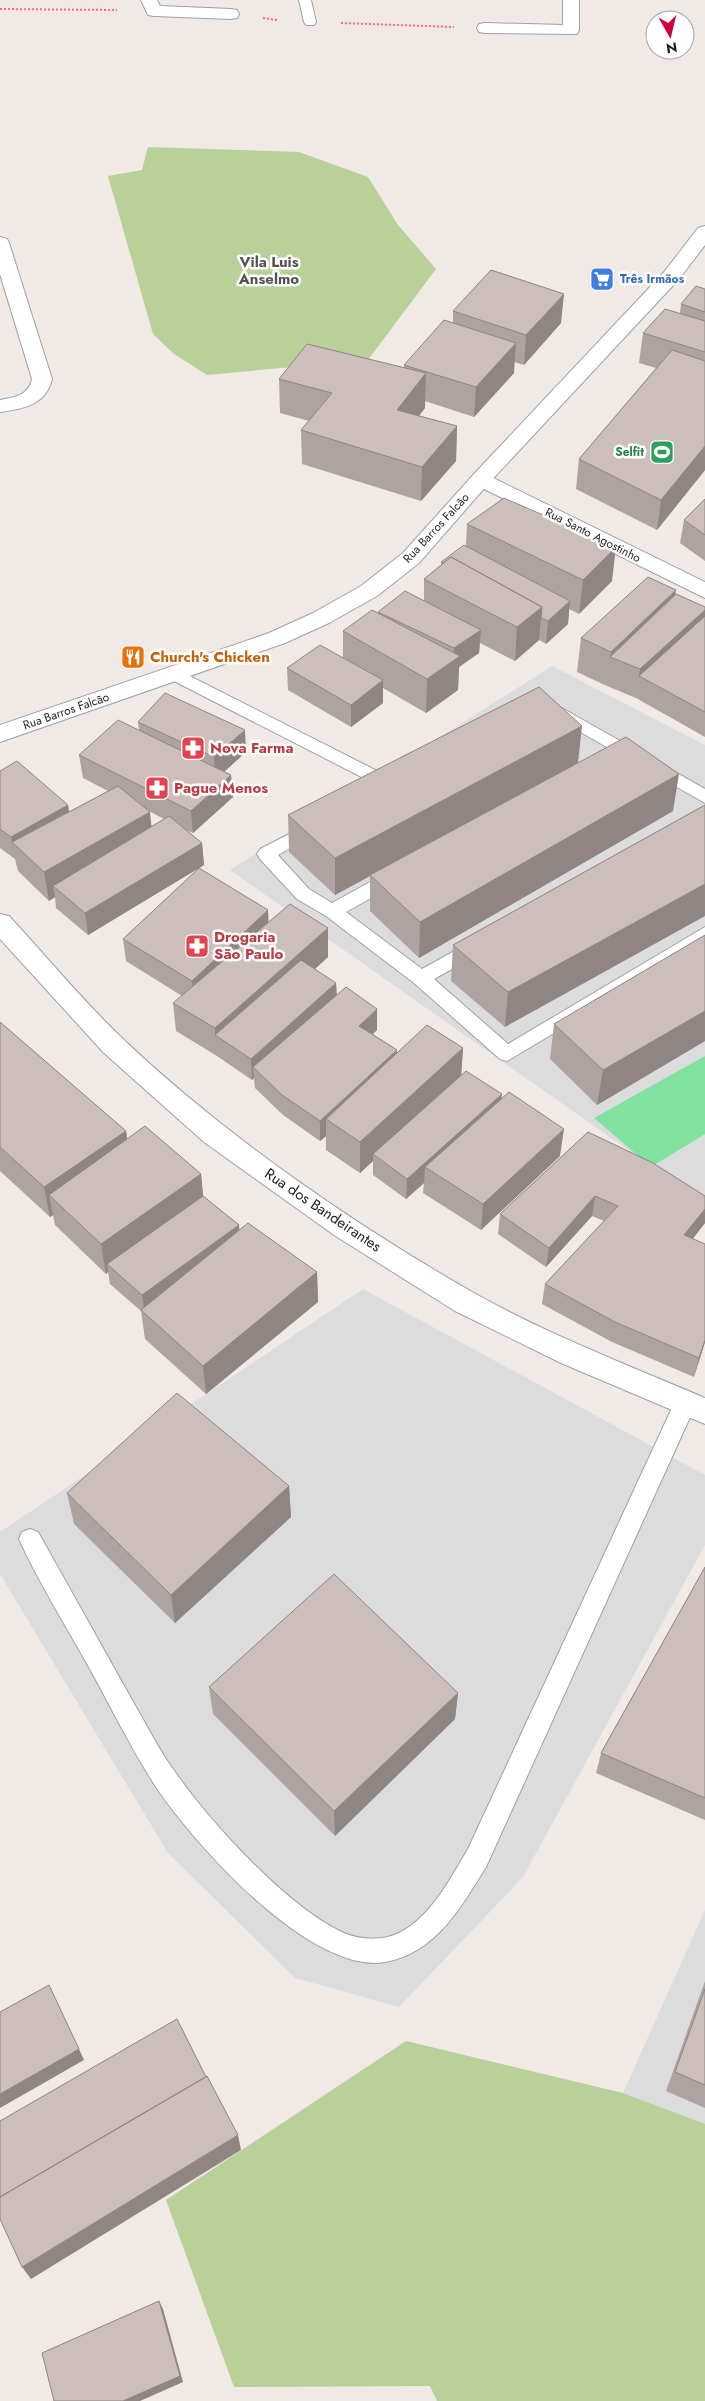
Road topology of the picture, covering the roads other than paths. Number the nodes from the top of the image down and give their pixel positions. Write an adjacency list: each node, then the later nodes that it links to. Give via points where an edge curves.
1 (306, 0): 5 (lane)
2 (571, 0): 6 (street, via 571,30)
3 (151, 5): 4 (street)
4 (231, 14)
5 (310, 22)
6 (485, 28)
7 (705, 232): 10 (street, Rua Barros Falcão, via 672,275)
8 (0, 243): 9 (street, via 42,379 41,388 34,397)
9 (0, 406)
10 (481, 479): 11 (street, Rua Santo Agostinho); 12 (street, Rua Barros Falcão, via 411,558 369,590 321,618 277,638)
11 (705, 591)
12 (174, 674): 14 (street, Rua Barros Falcão); 18 (lane)
13 (544, 704): 15 (lane)
14 (0, 734)
15 (624, 751): 16 (lane); 20 (lane)
16 (607, 760)
17 (406, 777): 18 (lane)
18 (389, 786): 19 (lane)
19 (373, 795)
20 (705, 797)
21 (332, 818): 23 (lane, via 266,854 303,894)
22 (409, 868): 23 (lane)
23 (332, 911): 27 (lane)
24 (0, 923): 28 (street, Rua dos Bandeirantes, via 113,1046 214,1134 344,1227 465,1302 571,1354)
25 (705, 934): 27 (lane, via 507,1054)
26 (490, 939): 27 (lane)
27 (421, 978)
28 (695, 1408): 29 (lane, via 477,1858 453,1897 430,1925 408,1942 386,1949 360,1951 334,1942 291,1914 203,1829 165,1779)
29 (30, 1539)

